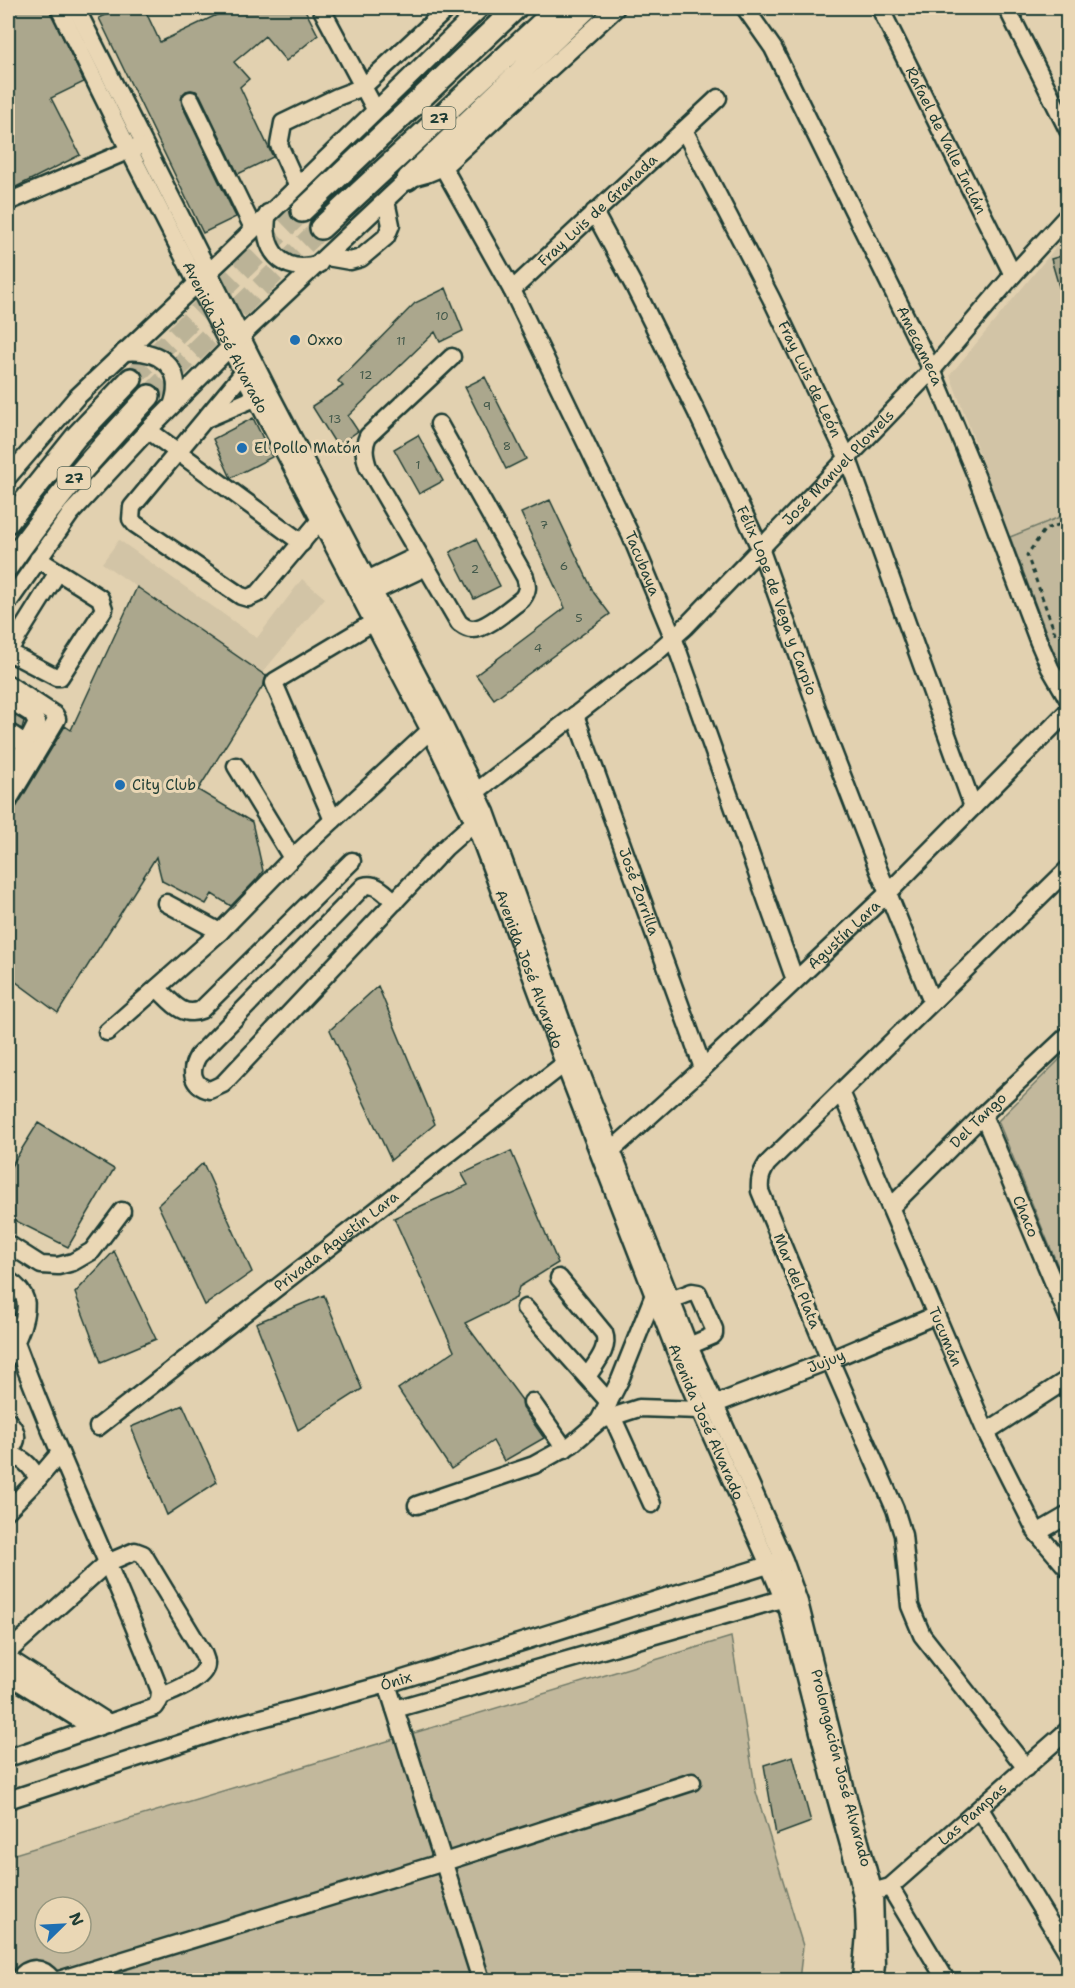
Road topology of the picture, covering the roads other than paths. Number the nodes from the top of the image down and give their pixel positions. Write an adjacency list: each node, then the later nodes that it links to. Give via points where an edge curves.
1 (59, 8): 19 (street, Avenida José Alvarado)
2 (76, 8): 19 (street, Avenida José Alvarado)
3 (321, 8): 13 (street)
4 (448, 8): 13 (street)
5 (481, 8): 16 (street)
6 (516, 8): 25 (main road, 27)
7 (558, 8): 30 (main road, 27)
8 (587, 8): 21 (main road)
9 (616, 8): 20 (street)
10 (745, 8): 39 (street, Amecameca, via 774,48)
11 (880, 8): 32 (street, Rafael de Valle Inclán)
12 (1007, 8): 18 (street)
13 (363, 87): 16 (street); 22 (street, via 283,123 279,145)
14 (718, 98): 17 (street, Fray Luis de Granada)
15 (192, 100): 29 (street)
16 (375, 109): 22 (street)
17 (684, 130): 26 (street, Fray Luis de Granada); 48 (street, Fray Luis de León)
18 (1068, 130)
19 (137, 147): 24 (street); 33 (street, Avenida José Alvarado)
20 (443, 167): 21 (street); 34 (street, Tacubaya)
21 (408, 179): 23 (street)
22 (297, 185): 27 (street)
23 (386, 201): 31 (street); 31 (street, via 391,225 386,237 361,258)
24 (8, 202)
25 (302, 211)
26 (594, 212): 34 (street, Fray Luis de Granada); 53 (street, Félix Lope de Vega y Carpio, via 698,413)
27 (268, 213): 29 (street); 31 (street, via 267,242 277,257 302,267)
28 (1068, 215): 32 (street, José Manuel Plowels)
29 (254, 228): 33 (street)
30 (321, 228)
31 (324, 260): 35 (street)
32 (1013, 274): 39 (street, José Manuel Plowels)
33 (203, 277): 35 (street, Avenida José Alvarado); 36 (street)
34 (512, 290): 61 (street, Tacubaya, via 626,525)
35 (236, 341): 38 (street, Avenida José Alvarado); 43 (street)
36 (124, 352): 43 (street, via 146,351 168,365 176,388); 49 (street, via 76,398)
37 (452, 357): 55 (street, via 368,436 364,445 368,466)
38 (249, 367): 41 (street, Avenida José Alvarado); 44 (street)
39 (932, 370): 48 (street, José Manuel Plowels); 65 (street, Amecameca, via 1038,640)
40 (130, 379): 51 (main road, 27, via 76,437)
41 (262, 394): 44 (street); 50 (street, Avenida José Alvarado)
42 (149, 396): 56 (main road, 27, via 88,461)
43 (173, 404): 46 (street)
44 (204, 420): 47 (street)
45 (440, 424): 55 (street, via 525,577 527,593 482,627 465,628)
46 (148, 430): 47 (street); 54 (street, via 71,513)
47 (177, 453): 52 (street); 52 (street, via 132,507 131,519 135,524 248,598 259,593)
48 (848, 459): 53 (street, José Manuel Plowels); 75 (street, Fray Luis de León)
49 (8, 477)
50 (325, 515): 52 (street); 58 (street, Avenida José Alvarado); 60 (street, Avenida José Alvarado)
51 (8, 522)
52 (302, 543)
53 (760, 548): 61 (street, José Manuel Plowels); 81 (street, Félix Lope de Vega y Carpio)
54 (38, 558): 57 (street); 59 (street)
55 (422, 561): 58 (street)
56 (8, 566)
57 (58, 572): 62 (street); 62 (street, via 100,598 104,609 58,677)
58 (370, 586): 60 (street, Avenida José Alvarado)
59 (8, 603)
60 (379, 619): 68 (street, Avenida José Alvarado); 77 (street, via 274,683)
61 (673, 638): 67 (street, José Manuel Plowels); 85 (street, Tacubaya)
62 (8, 652)
63 (8, 684): 74 (street, via 57,719)
64 (8, 699): 70 (street, via 35,718 36,727)
65 (1068, 699)
66 (1068, 711): 75 (street, Agustín Lara)
67 (576, 715): 73 (street, José Manuel Plowels); 91 (street, José Zorrilla)
68 (435, 726): 73 (street, Avenida José Alvarado); 76 (street, Avenida José Alvarado); 77 (street)
69 (8, 732): 70 (street)
70 (27, 744): 72 (street)
71 (236, 766): 78 (street)
72 (8, 778)
73 (477, 791): 76 (street, Avenida José Alvarado)
74 (8, 801)
75 (973, 807): 81 (street, Agustín Lara)
76 (480, 817): 82 (street); 90 (street, Avenida José Alvarado)
77 (333, 820): 78 (street)
78 (292, 858): 84 (street)
79 (352, 861): 86 (street, via 201,1010 184,1012)
80 (1068, 869): 87 (street, Mar del Plata)
81 (888, 893): 85 (street, Agustín Lara); 87 (street, Félix Lope de Vega y Carpio)
82 (395, 902): 82 (street, via 224,1084 210,1090 199,1085 192,1074 198,1056 363,886 375,886)
83 (166, 903): 84 (street)
84 (220, 932): 86 (street)
85 (795, 980): 91 (street, Agustín Lara)
86 (157, 988): 88 (street)
87 (932, 1002): 92 (street, Mar del Plata)
88 (107, 1032)
89 (1068, 1035): 93 (street, Del Tango)
90 (569, 1059): 94 (street, Avenida José Alvarado); 117 (street, Privada Agustín Lara)
91 (703, 1068): 94 (street, Agustín Lara)
92 (841, 1092): 95 (street, Tucumán); 109 (street, Mar del Plata, via 767,1164 759,1181)
93 (983, 1115): 95 (street, Del Tango); 105 (street, Chaco)
94 (606, 1153): 98 (street, Avenida José Alvarado); 101 (street, Avenida José Alvarado)
95 (891, 1207): 104 (street, Tucumán)
96 (122, 1211): 97 (street, via 92,1251 73,1262 41,1265)
97 (8, 1244)
98 (662, 1277): 101 (street); 102 (street, Avenida José Alvarado)
99 (559, 1278): 110 (street, via 607,1340)
100 (8, 1280): 108 (street, via 21,1291 27,1311)
101 (653, 1296): 114 (street, Avenida José Alvarado); 115 (street)
102 (671, 1300): 107 (street, Avenida José Alvarado); 107 (street, via 695,1291 714,1329 712,1336)
103 (525, 1308): 110 (street)
104 (936, 1315): 109 (street, Jujuy); 118 (street, Tucumán)
105 (1068, 1317)
106 (8, 1322): 108 (street)
107 (689, 1346): 113 (street, Avenida José Alvarado)
108 (12, 1351): 121 (street)
109 (830, 1360): 113 (street, Jujuy); 142 (street, Mar del Plata, via 895,1509 903,1535 910,1606 922,1635)
110 (587, 1377): 115 (street)
111 (1068, 1379): 118 (street)
112 (532, 1402): 119 (street)
113 (717, 1405): 114 (street, Jujuy); 129 (street, Avenida José Alvarado)
114 (700, 1410): 115 (street, Jujuy, via 639,1408); 129 (street, Avenida José Alvarado)
115 (607, 1413): 119 (street); 123 (street)
116 (8, 1421): 120 (street, via 17,1440)
117 (98, 1427)
118 (986, 1432): 127 (street, Tucumán)
119 (565, 1449): 124 (street, via 534,1465)
120 (8, 1453): 122 (street, via 24,1459)
121 (60, 1453): 122 (street); 128 (street)
122 (38, 1479): 125 (street)
123 (652, 1504)
124 (417, 1505)
125 (8, 1510)
126 (1068, 1515): 127 (street)
127 (1037, 1533): 130 (street, Tucumán)
128 (107, 1563): 132 (street); 137 (street); 137 (street, via 135,1551 143,1554 203,1653 203,1673)
129 (777, 1563): 131 (street, Prolongación José Alvarado); 136 (street, Ónix)
130 (1068, 1569)
131 (790, 1596): 138 (street); 147 (street, Prolongación José Alvarado, via 811,1645)
132 (8, 1652)
133 (8, 1658): 135 (street)
134 (8, 1675): 135 (street)
135 (29, 1680): 139 (street)
136 (387, 1684): 138 (street); 144 (street, Ónix, via 240,1724)
137 (160, 1697): 139 (street, via 155,1707)
138 (395, 1709): 146 (street)
139 (101, 1726): 141 (street)
140 (1068, 1730): 142 (street, Las Pampas)
141 (8, 1758)
142 (1026, 1768): 145 (street, Las Pampas)
143 (692, 1782): 146 (street)
144 (8, 1800)
145 (980, 1809): 147 (street, Las Pampas); 148 (street)
146 (444, 1862): 151 (street); 152 (street)
147 (875, 1892): 153 (street, via 865,1934); 154 (street, Prolongación José Alvarado); 155 (street)
148 (1068, 1953)
149 (18, 1980): 150 (street, via 23,1973 35,1969 47,1972)
150 (53, 1980)
151 (59, 1980)
152 (481, 1980)
153 (861, 1980)
154 (874, 1980)
155 (946, 1980)

